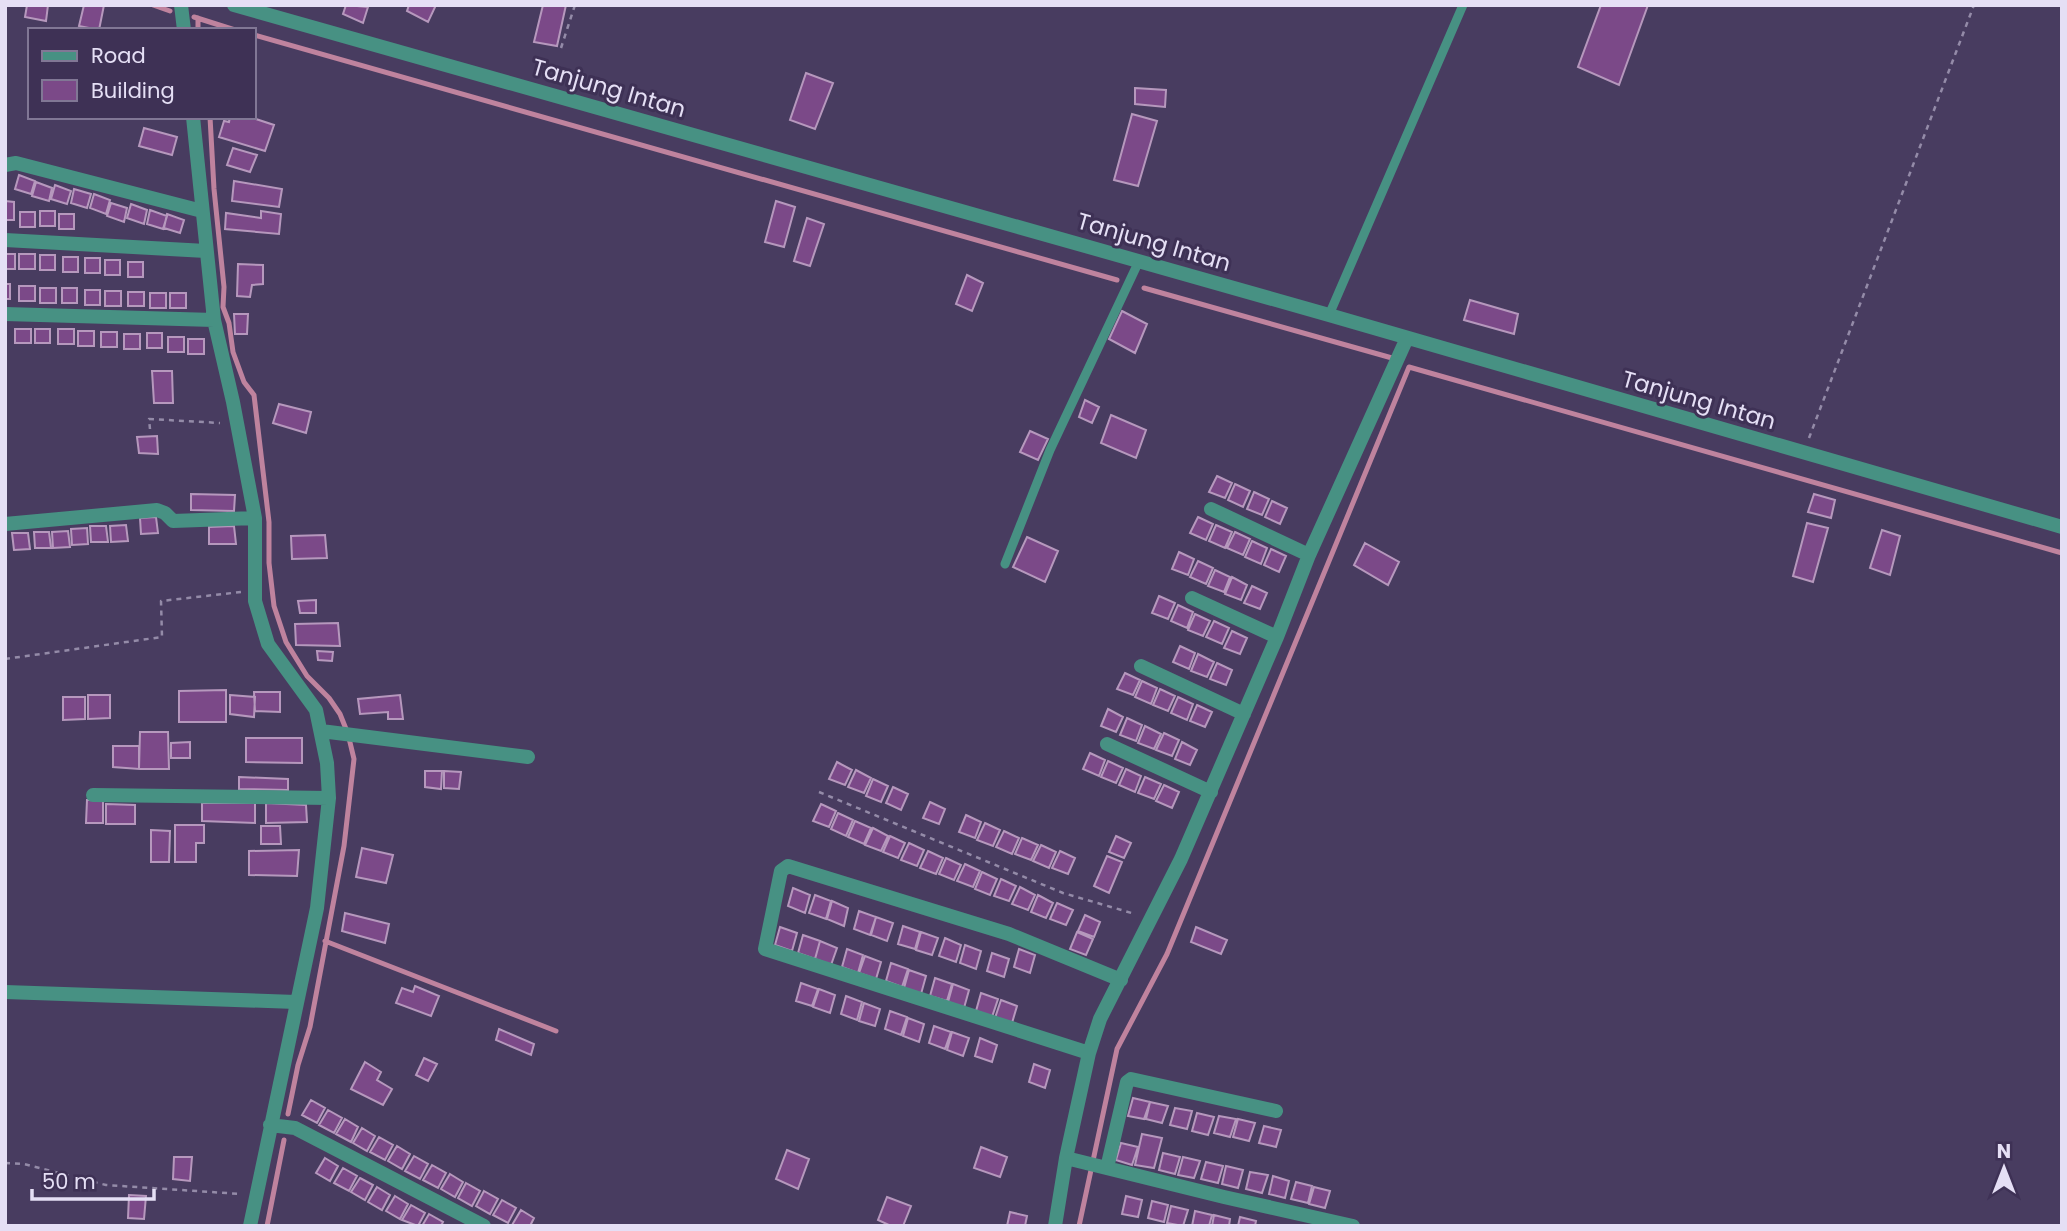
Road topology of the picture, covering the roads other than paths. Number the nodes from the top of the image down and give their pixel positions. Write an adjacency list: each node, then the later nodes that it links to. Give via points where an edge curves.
1 (181, 5): 4 (street)
2 (234, 5): 10 (street, Tanjung Intan)
3 (1463, 5): 12 (lane)
4 (184, 28)
5 (193, 119): 7 (street)
6 (5, 165): 7 (street, via 16,163)
7 (202, 211): 9 (street)
8 (5, 240): 9 (street)
9 (206, 251): 13 (street)
10 (1139, 261): 12 (street, Tanjung Intan); 20 (lane, via 1050,450)
11 (5, 314): 13 (street)
12 (1329, 315): 14 (street, Tanjung Intan)
13 (214, 320): 16 (street)
14 (1407, 338): 18 (street, Tanjung Intan); 19 (street)
15 (1211, 509): 19 (street)
16 (255, 518): 17 (street, via 173,521 157,510); 25 (street, via 255,601 268,644 316,710)
17 (5, 524)
18 (2062, 527)
19 (1309, 555): 22 (street)
20 (1005, 564)
21 (1192, 598): 22 (street)
22 (1278, 637): 24 (street)
23 (1141, 666): 24 (street)
24 (1244, 714): 28 (street)
25 (321, 731): 27 (street); 30 (street)
26 (1107, 744): 28 (street)
27 (528, 757)
28 (1211, 792): 31 (street)
29 (93, 794): 30 (street)
30 (329, 798): 33 (street, via 317,908)
31 (1121, 980): 34 (street, via 1100,1019); 34 (street, via 1009,933 788,866 781,871 765,949)
32 (5, 992): 33 (street)
33 (296, 1002): 36 (street)
34 (1089, 1053): 37 (street)
35 (1276, 1111): 38 (street, via 1131,1079)
36 (270, 1125): 39 (street); 40 (street, via 295,1128)
37 (1072, 1159): 38 (street); 41 (street)
38 (1104, 1167): 42 (street)
39 (250, 1226)
40 (484, 1226)
41 (1055, 1226)
42 (1353, 1226)

